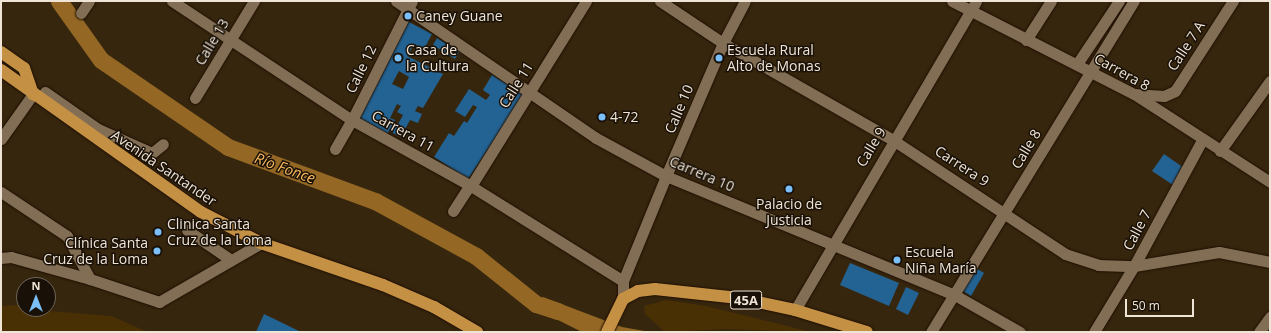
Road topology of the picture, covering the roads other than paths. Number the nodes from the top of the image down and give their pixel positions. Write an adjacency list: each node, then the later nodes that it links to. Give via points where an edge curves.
1 (89, 1): 16 (street)
2 (172, 1): 17 (street, Carrera 11)
3 (254, 1): 17 (street, Calle 13)
4 (396, 1): 14 (street, Carrera 10)
5 (586, 1): 26 (street, Calle 11)
6 (660, 1): 19 (street, Carrera 9)
7 (746, 1): 19 (street, Calle 10)
8 (952, 1): 15 (street, Carrera 8)
9 (976, 1): 15 (street, Calle 9)
10 (1051, 1): 18 (street)
11 (1118, 1): 21 (street)
12 (1134, 1): 23 (street, Calle 8)
13 (1233, 1): 28 (street, Calle 7 A, via 1175,91 1164,96)
14 (409, 5): 26 (street, Carrera 10); 30 (street, Calle 12)
15 (970, 12): 18 (street, Carrera 8); 32 (street, Calle 9)
16 (81, 13)
17 (230, 40): 29 (street, Calle 13); 30 (street, Carrera 11)
18 (1026, 40): 21 (street, Carrera 8)
19 (723, 43): 32 (street, Carrera 9); 37 (street, Calle 10)
20 (1, 52): 27 (highway, via 24,68)
21 (1077, 64): 23 (street, Carrera 8)
22 (1, 70): 27 (highway, Avenida Santander)
23 (1091, 70): 28 (street, Carrera 8); 42 (street, Calle 8)
24 (1270, 81): 36 (street)
25 (45, 92): 34 (street, via 98,129 152,153)
26 (528, 93): 37 (street, Carrera 10, via 596,138); 39 (street, Calle 11)
27 (33, 94): 31 (street); 44 (highway, Avenida Santander, via 201,212)
28 (1134, 94): 33 (street, Carrera 8)
29 (195, 98)
30 (352, 120): 35 (street, Calle 12); 39 (street, Carrera 11)
31 (1, 139)
32 (893, 140): 42 (street, Carrera 9); 45 (street, Calle 9)
33 (1202, 140): 36 (street, Carrera 8); 49 (street, Calle 7)
34 (163, 144)
35 (335, 149)
36 (1220, 151): 38 (street, Carrera 8)
37 (666, 176): 45 (street, Carrera 10); 51 (street, Calle 10)
38 (1270, 182)
39 (470, 185): 41 (street, Calle 11); 51 (street, Carrera 11)
40 (1, 192): 50 (street, via 66,236)
41 (453, 211)
42 (1006, 212): 49 (street, Carrera 9, via 1065,254 1098,265); 52 (street, Calle 8)
43 (187, 230): 47 (street)
44 (261, 243): 47 (street); 56 (highway, Avenida Santander, via 383,285 434,307)
45 (832, 244): 52 (street, Carrera 10); 54 (street, Calle 9)
46 (1, 258): 50 (street, via 11,257)
47 (231, 260): 50 (street, via 159,302)
48 (1270, 262): 49 (street, Carrera 9, via 1219,252)
49 (1134, 266): 61 (street, Calle 7)
50 (90, 279)
51 (623, 281): 53 (street, Calle 10)
52 (953, 294): 59 (street, Calle 8); 60 (street, Carrera 10)
53 (620, 304): 54 (highway, 45A, via 638,291 655,289 739,298); 57 (highway)
54 (794, 310): 58 (highway, 45A)
55 (1270, 318): 62 (street)
56 (477, 332)
57 (607, 332)
58 (867, 332)
59 (931, 332)
60 (1020, 332)
61 (1094, 332)
62 (1259, 332)

